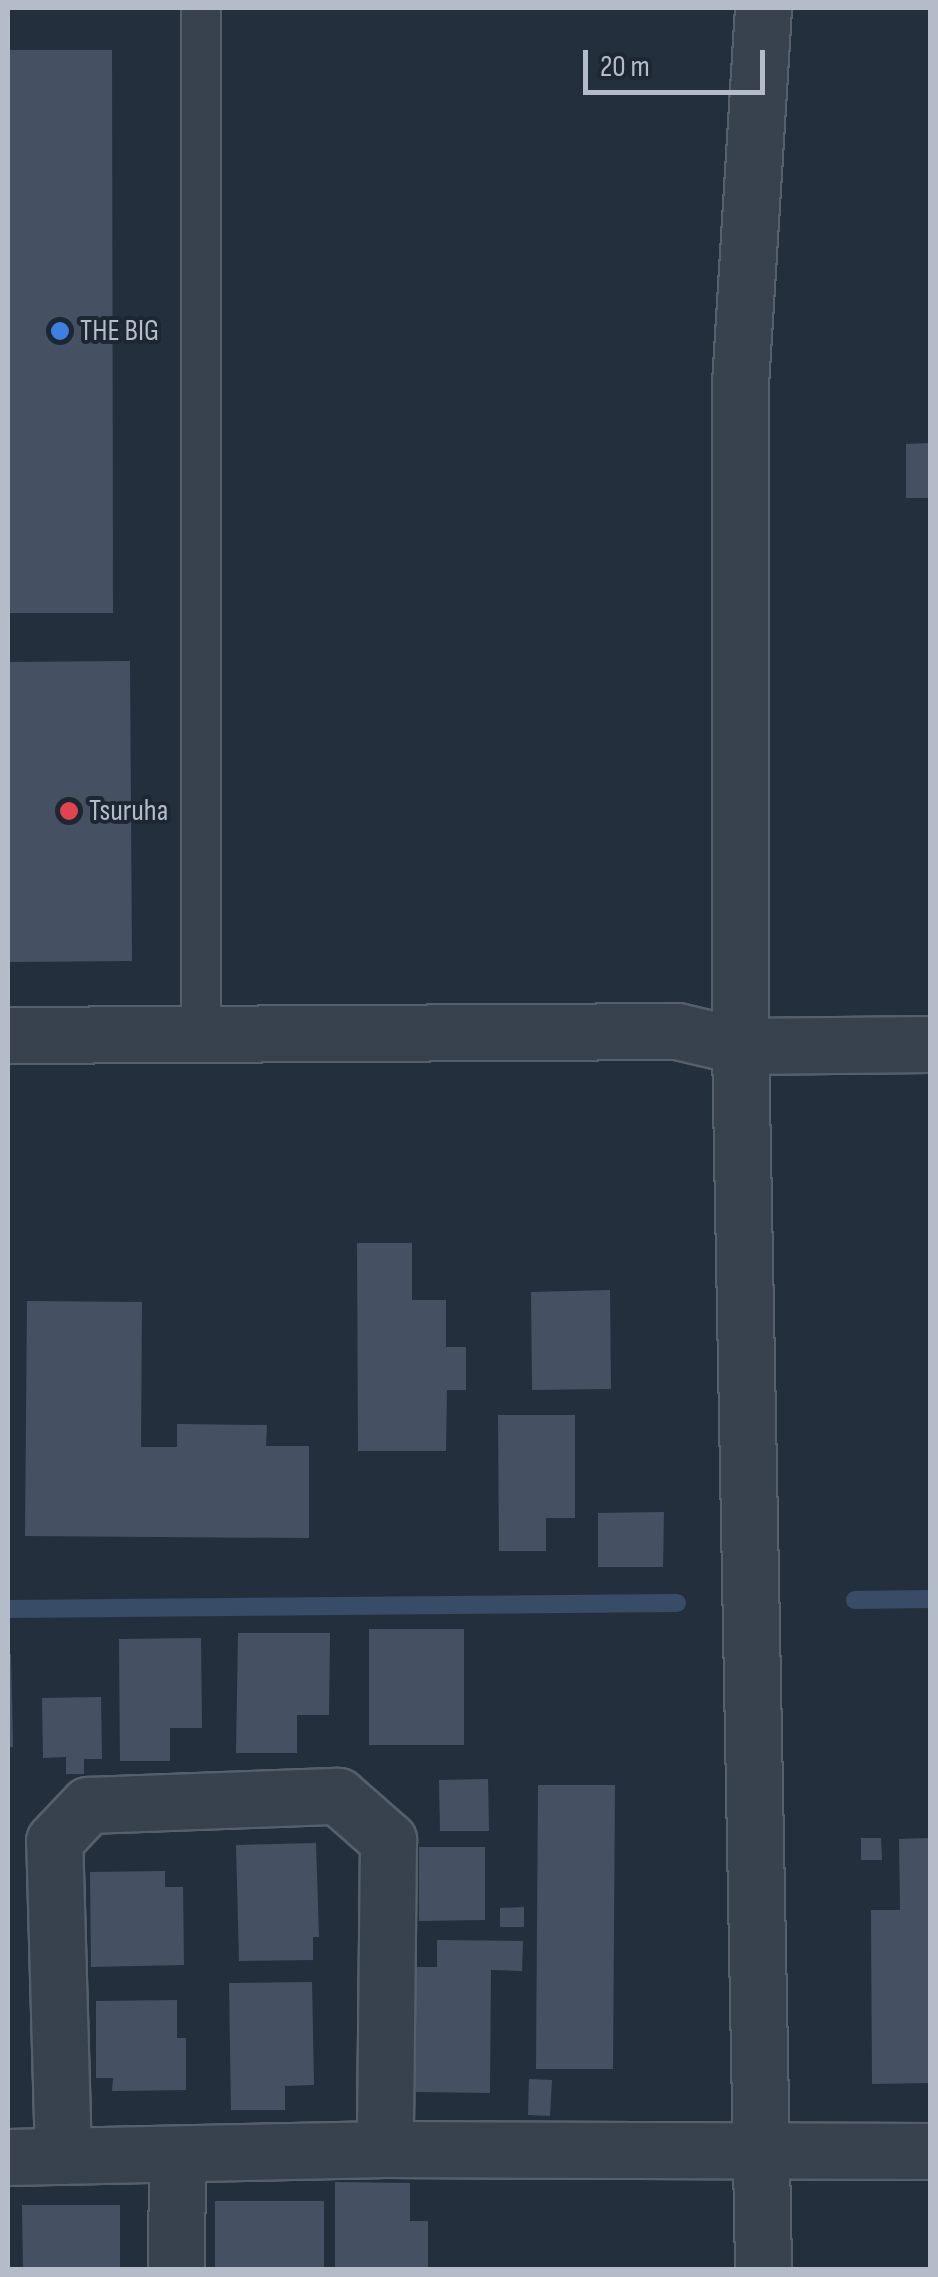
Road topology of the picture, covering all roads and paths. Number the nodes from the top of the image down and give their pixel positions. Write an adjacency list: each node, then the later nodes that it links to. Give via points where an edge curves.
1 (201, 8): 3 (lane)
2 (762, 8): 6 (street, via 740,380)
3 (200, 1034): 4 (street); 6 (street, via 677,1031)
4 (8, 1035)
5 (930, 1044): 6 (street)
6 (740, 1046): 9 (street)
7 (386, 2149): 9 (street); 10 (street); 11 (street, via 388,1840 338,1796 88,1805 54,1841)
8 (930, 2151): 9 (street)
9 (761, 2153): 14 (street)
10 (177, 2154): 11 (street); 13 (street)
11 (63, 2156): 12 (street)
12 (8, 2157)
13 (176, 2270)
14 (762, 2270)

